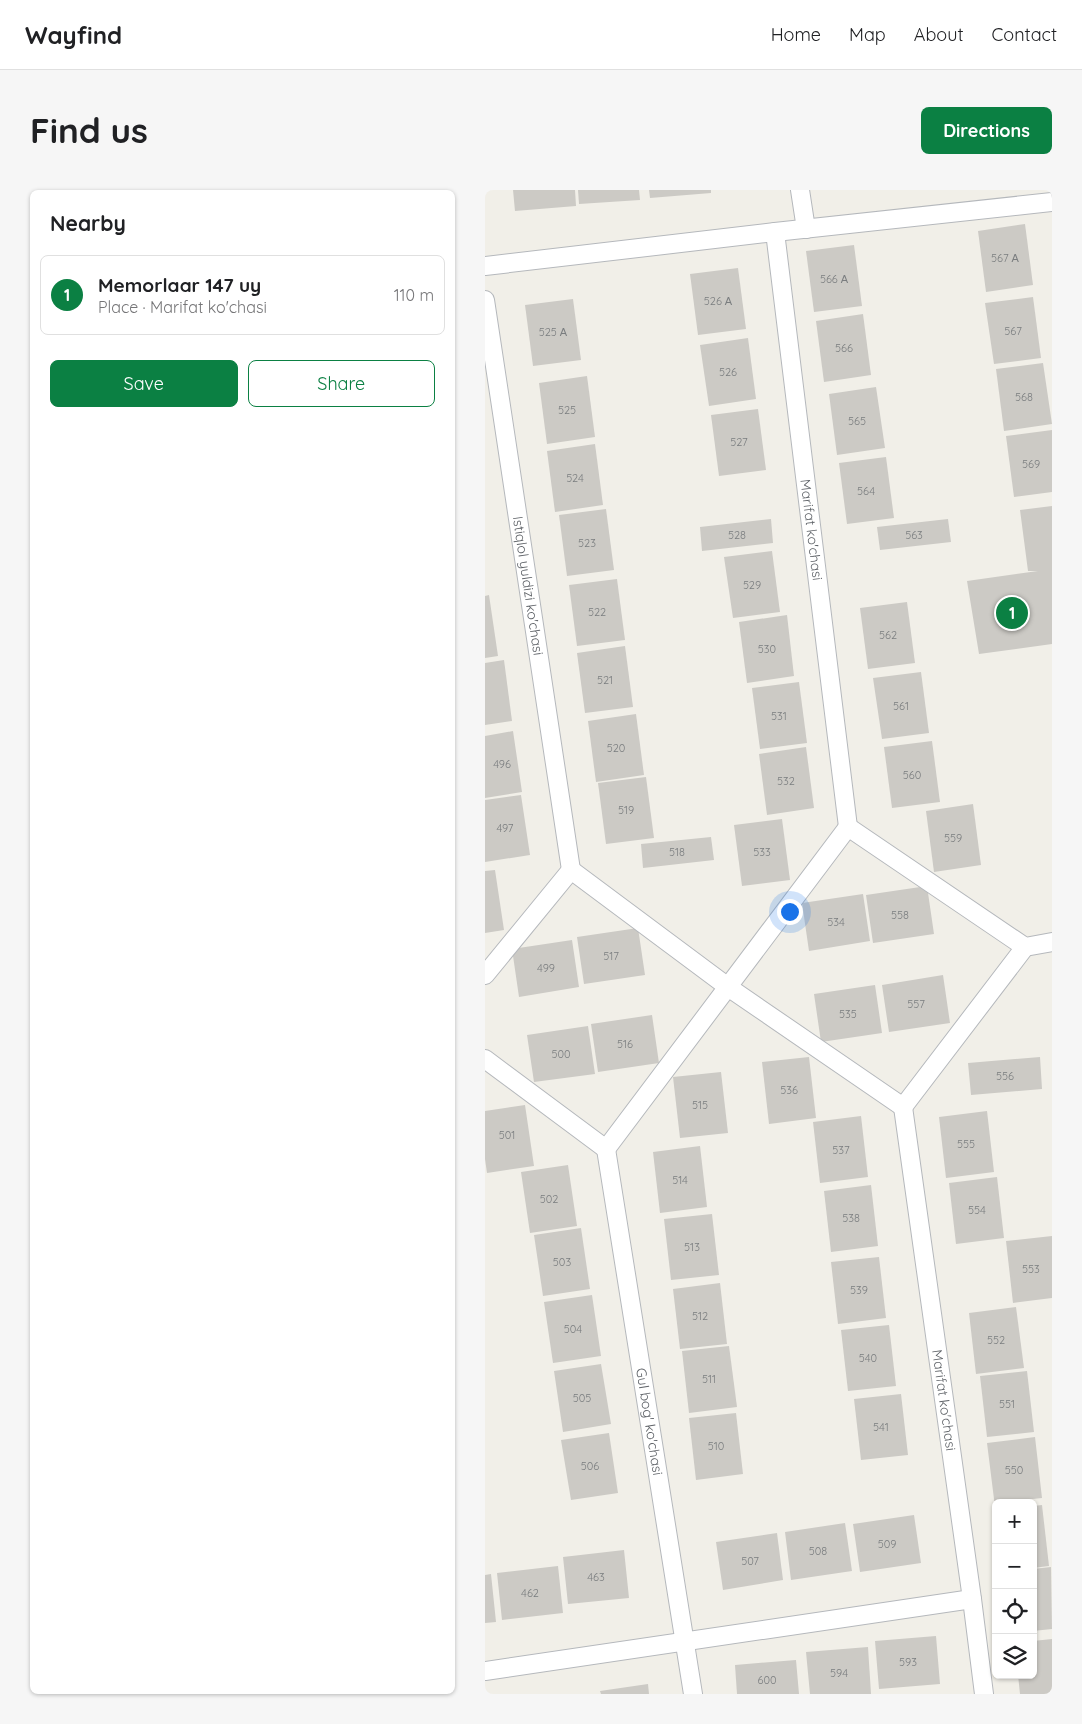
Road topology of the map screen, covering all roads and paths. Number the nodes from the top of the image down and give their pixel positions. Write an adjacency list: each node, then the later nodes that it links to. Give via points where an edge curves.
1 (800, 190): 3 (street)
2 (1052, 202): 3 (street)
3 (806, 229): 4 (street)
4 (775, 232): 5 (street); 7 (street, Marifat ko'chasi)
5 (485, 266)
6 (485, 300): 8 (street, Istiqlol yuldizi ko'chasi)
7 (848, 827): 10 (street); 12 (street)
8 (571, 870): 11 (street); 12 (street)
9 (1052, 942): 10 (street)
10 (1025, 946): 14 (street)
11 (485, 975)
12 (728, 987): 14 (street); 15 (street)
13 (485, 1059): 15 (street)
14 (903, 1107): 16 (street, Marifat ko'chasi)
15 (606, 1149): 17 (street, Gul bog' ko'chasi)
16 (972, 1598): 17 (street); 20 (street, Marifat ko'chasi)
17 (685, 1641): 18 (street); 19 (street, Gul bog' ko'chasi)
18 (485, 1671)
19 (693, 1694)
20 (984, 1694)

